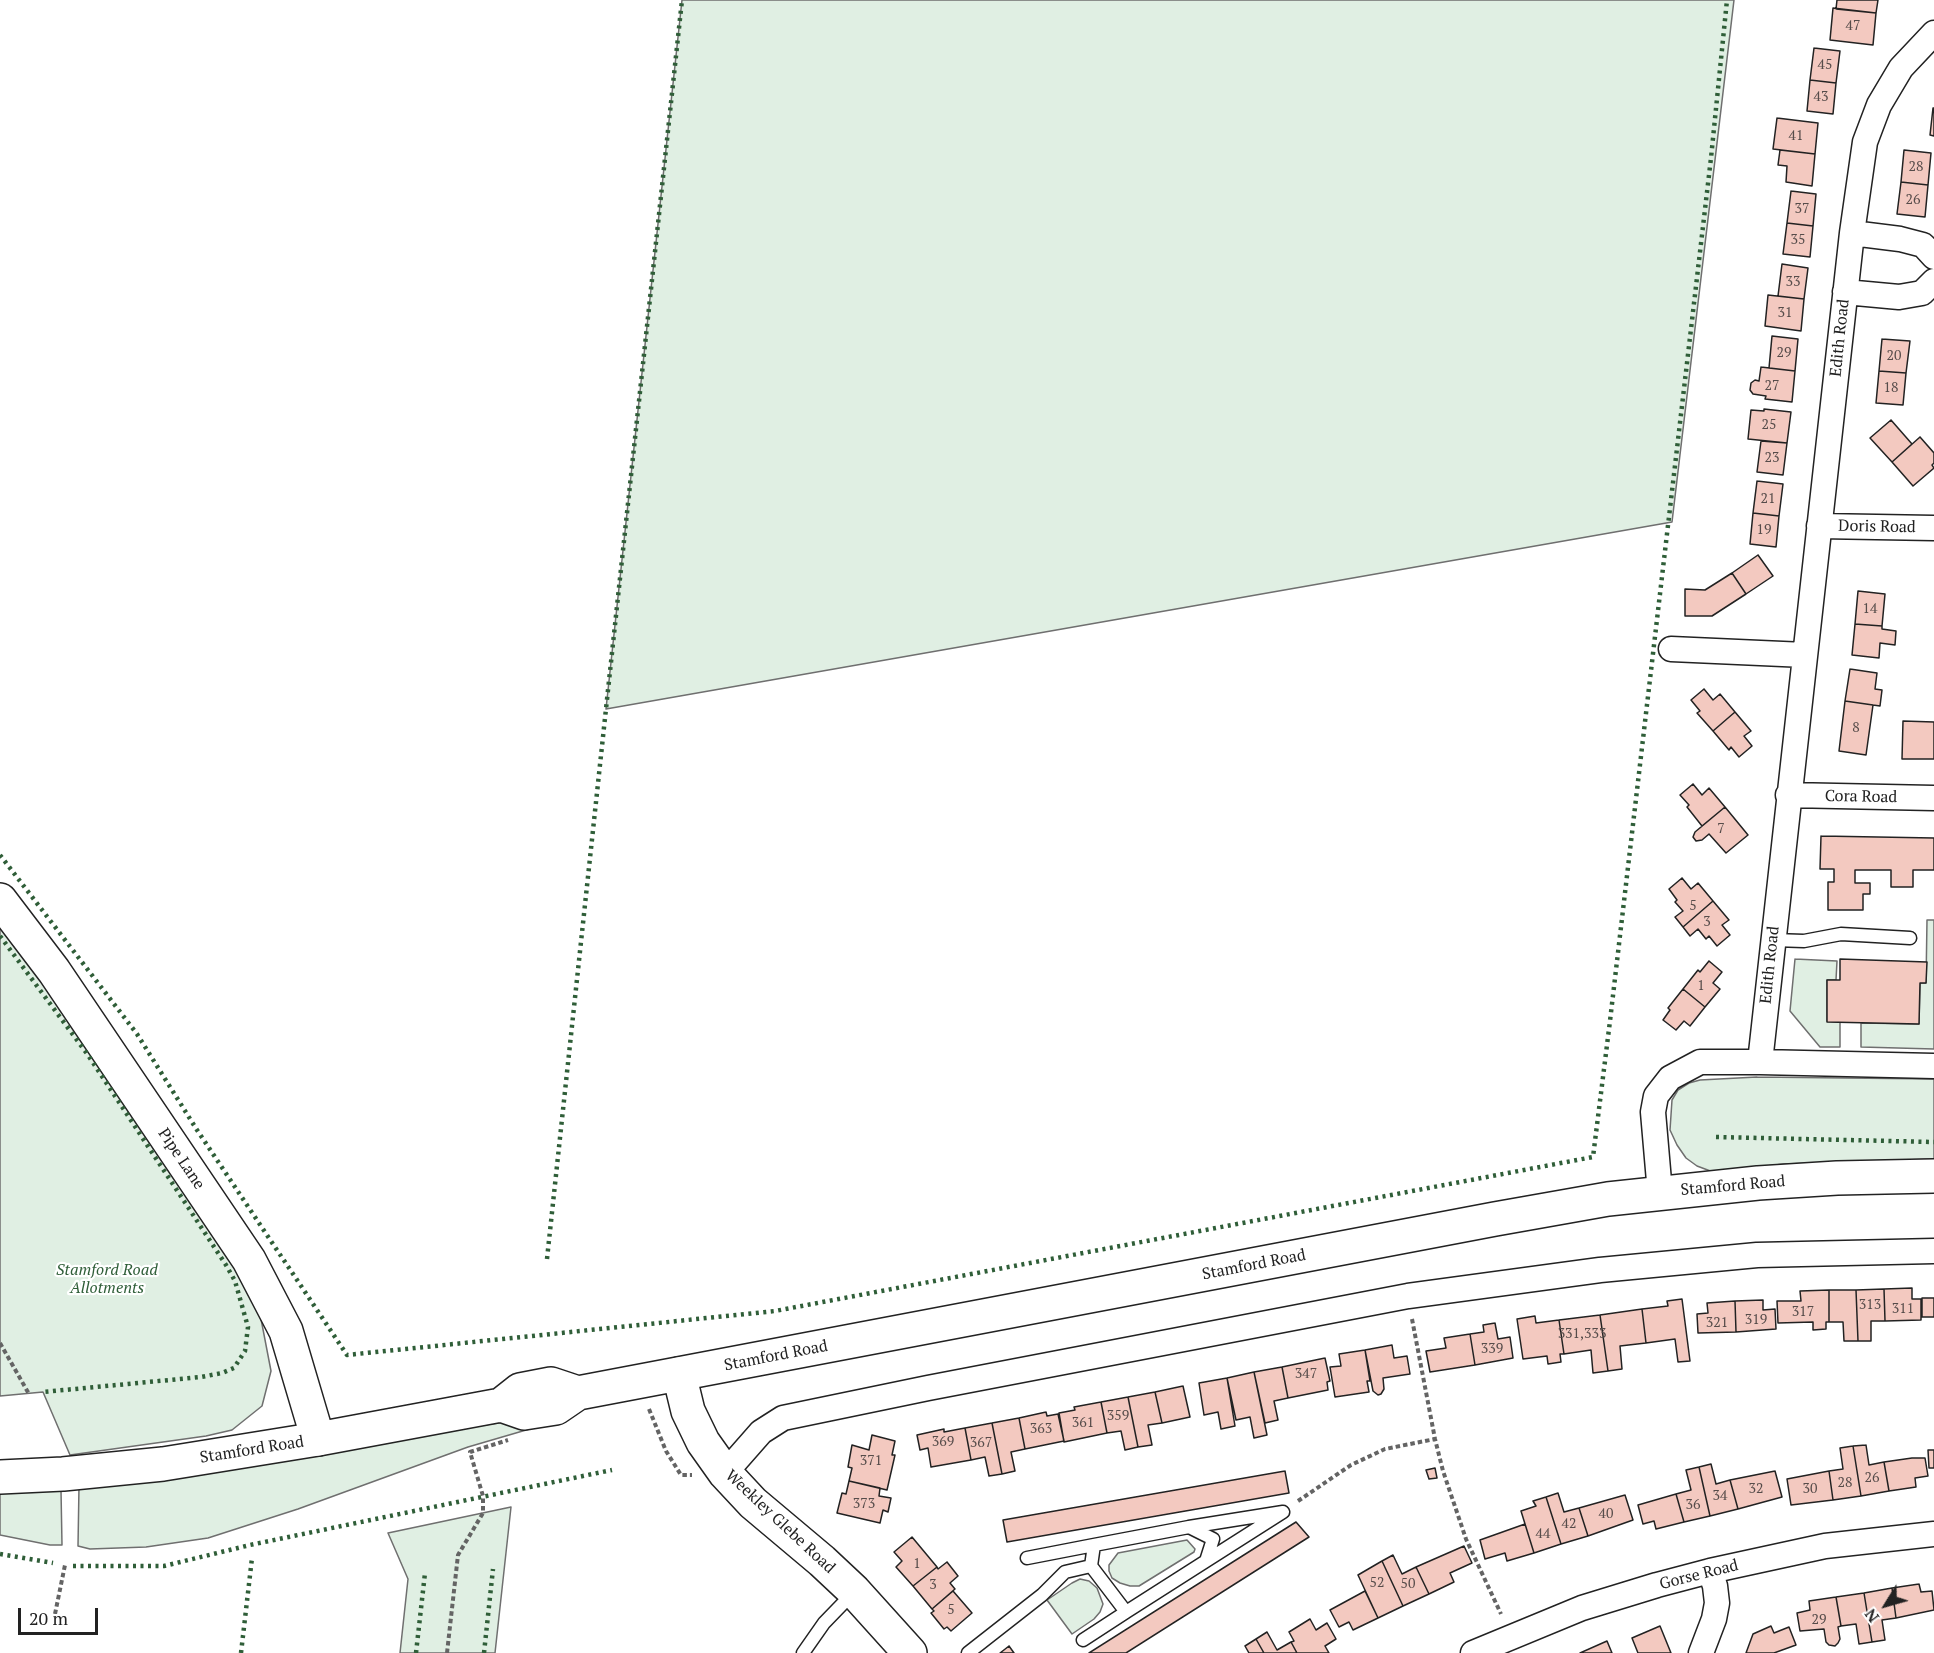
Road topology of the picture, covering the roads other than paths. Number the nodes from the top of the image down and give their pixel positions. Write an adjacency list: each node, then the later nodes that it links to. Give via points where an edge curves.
1 (1930, 36): 2 (street, Edith Road, via 1901,68 1875,114 1865,142)
2 (1852, 233): 3 (street, via 1923,245); 5 (street, Edith Road)
3 (1934, 257)
4 (1934, 281): 5 (street, via 1922,292 1899,297)
5 (1845, 292): 6 (street, Edith Road)
6 (1819, 526): 7 (street, Doris Road); 9 (street, Edith Road)
7 (1934, 528)
8 (1671, 649): 9 (street)
9 (1805, 655): 10 (street, Edith Road)
10 (1788, 795): 11 (street, Cora Road); 14 (street, Edith Road)
11 (1934, 798)
12 (0, 900): 21 (main road, Pipe Lane, via 54,971 249,1260 286,1330)
13 (1910, 938): 14 (lane, via 1841,934 1804,941)
14 (1773, 940): 15 (street, Edith Road)
15 (1760, 1062): 16 (street); 18 (street, via 1700,1062 1670,1078 1656,1096 1653,1112)
16 (1934, 1066)
17 (1934, 1176): 18 (main road, Stamford Road, via 1837,1178)
18 (1660, 1193): 20 (main road, Stamford Road, via 1483,1221)
19 (1934, 1251): 22 (street, via 1746,1256 1600,1270 1408,1296 783,1418 761,1432)
20 (680, 1374): 21 (main road, Stamford Road, via 578,1393 556,1408 524,1413 501,1405); 22 (main road, Weekley Glebe Road, via 693,1421)
21 (318, 1439): 23 (main road, Stamford Road, via 163,1464)
22 (725, 1473): 31 (main road, Weekley Glebe Road, via 753,1503)
23 (0, 1477)
24 (1189, 1527): 26 (lane); 28 (lane, via 1213,1539); 28 (lane, via 1283,1512)
25 (1934, 1534): 30 (street, Gorse Road, via 1825,1546)
26 (1094, 1545): 27 (lane); 29 (lane)
27 (1027, 1558)
28 (1206, 1561): 32 (lane)
29 (1091, 1566): 32 (lane); 36 (lane, via 1065,1572)
30 (1710, 1571): 37 (street, Gorse Road, via 1582,1608); 38 (street, via 1717,1603)
31 (854, 1591): 34 (lane); 35 (main road, Weekley Glebe Road)
32 (1126, 1611): 33 (lane)
33 (1083, 1640)
34 (803, 1653)
35 (909, 1653)
36 (968, 1653)
37 (1473, 1653)
38 (1701, 1653)

